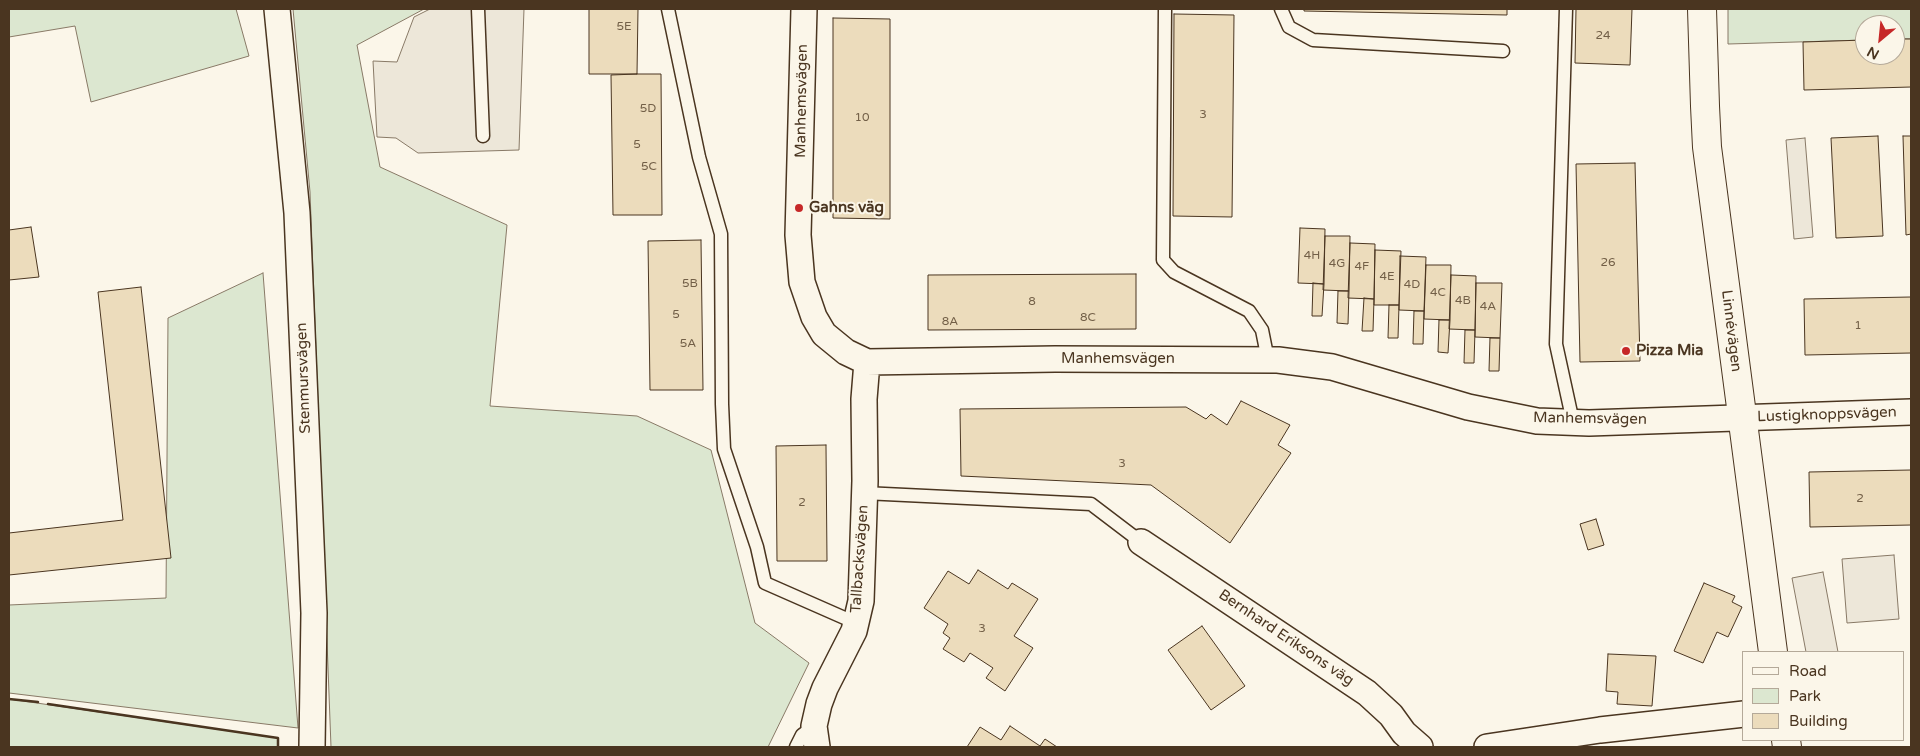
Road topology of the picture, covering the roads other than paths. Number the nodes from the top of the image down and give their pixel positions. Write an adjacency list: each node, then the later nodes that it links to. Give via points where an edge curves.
1 (277, 9): 22 (street, Stenmursvägen, via 297,214 314,613)
2 (478, 9): 10 (lane)
3 (668, 9): 18 (lane, via 700,157 721,234 724,449 757,548 765,583)
4 (804, 9): 12 (street, Manhemsvägen, via 798,235 802,282 814,317 824,334 846,352)
5 (1165, 9): 11 (lane, via 1163,260 1174,272 1249,312 1262,330)
6 (1281, 9): 9 (lane, via 1289,26 1313,40)
7 (1566, 9): 15 (lane, via 1556,344)
8 (1702, 9): 14 (street, Linnévägen, via 1708,147)
9 (1503, 52)
10 (483, 136)
11 (1268, 360): 12 (street, Manhemsvägen); 15 (street, Manhemsvägen, via 1332,367 1468,407 1537,421)
12 (867, 362): 16 (street, Tallbacksvägen)
13 (1911, 412): 14 (street, Lustigknoppsvägen)
14 (1742, 417): 15 (street, Manhemsvägen); 19 (street, Linnévägen)
15 (1573, 422)
16 (864, 493): 17 (lane, via 1092,504); 18 (street, Tallbacksvägen, via 860,601)
17 (1141, 542): 24 (street, Bernhard Eriksons väg, via 1367,693)
18 (856, 623): 21 (street, Tallbacksvägen, via 825,688)
19 (1773, 651)
20 (1742, 714): 25 (street)
21 (816, 737): 23 (lane, via 802,735)
22 (312, 747)
23 (796, 747)
24 (1420, 747)
25 (1487, 747)

